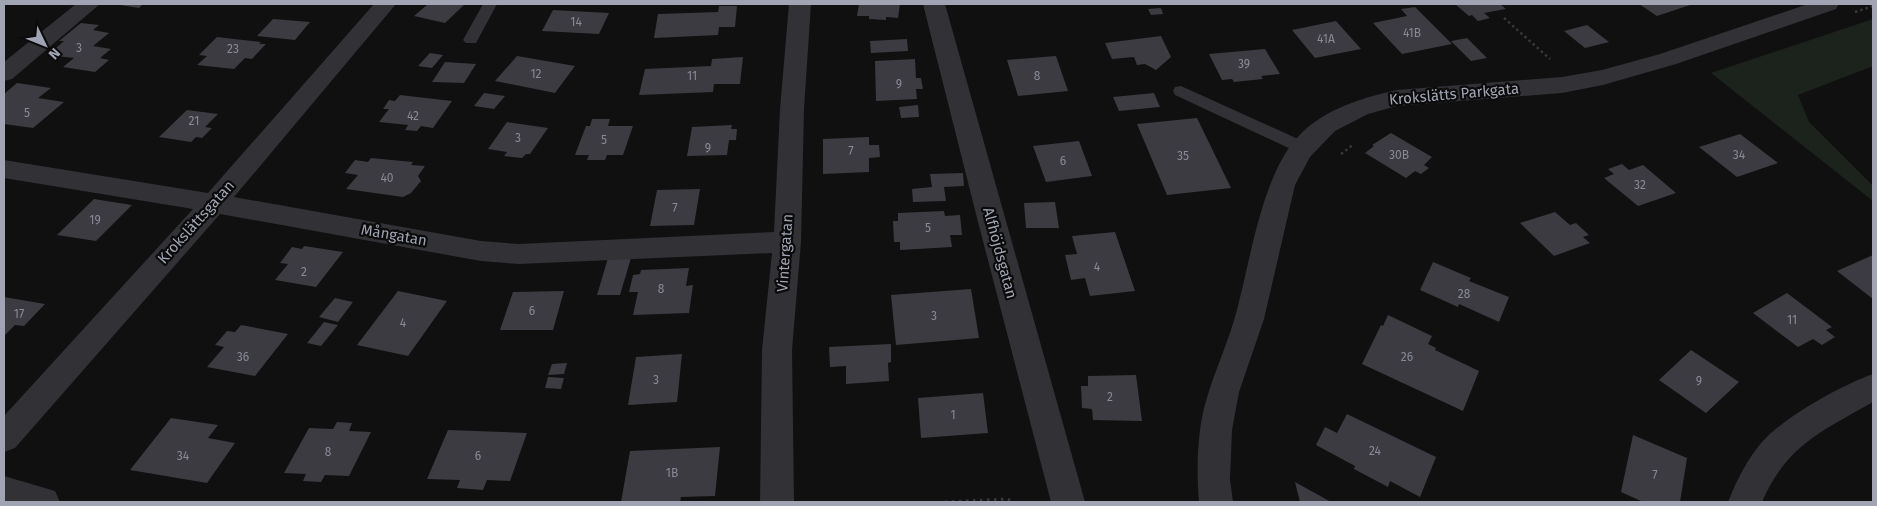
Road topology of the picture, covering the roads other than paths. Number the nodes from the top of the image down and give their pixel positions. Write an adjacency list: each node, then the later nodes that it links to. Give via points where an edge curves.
1 (89, 4): 8 (street)
2 (385, 4): 12 (street, Krokslättsgatan)
3 (490, 4): 7 (lane)
4 (800, 4): 13 (street, Vintergatan)
5 (934, 4): 19 (street, Alfhöjdsgatan)
6 (1837, 10): 10 (street, Krokslätts Parkgata, via 1603,78 1562,85 1372,102 1322,127)
7 (471, 40)
8 (4, 74)
9 (1181, 91): 10 (lane)
10 (1301, 147): 20 (street, Krokslätts Parkgata, via 1289,165 1282,185 1249,320 1224,392 1216,430)
11 (4, 169): 12 (street, Mångatan)
12 (214, 203): 13 (street, Mångatan, via 481,251 519,254); 15 (street, Krokslättsgatan)
13 (787, 242): 18 (street, Vintergatan, via 777,350)
14 (1873, 387): 21 (street, via 1802,429 1774,450)
15 (4, 438)
16 (4, 491): 17 (street)
17 (44, 502)
18 (777, 502)
19 (1068, 502)
20 (1216, 502)
21 (1745, 502)

